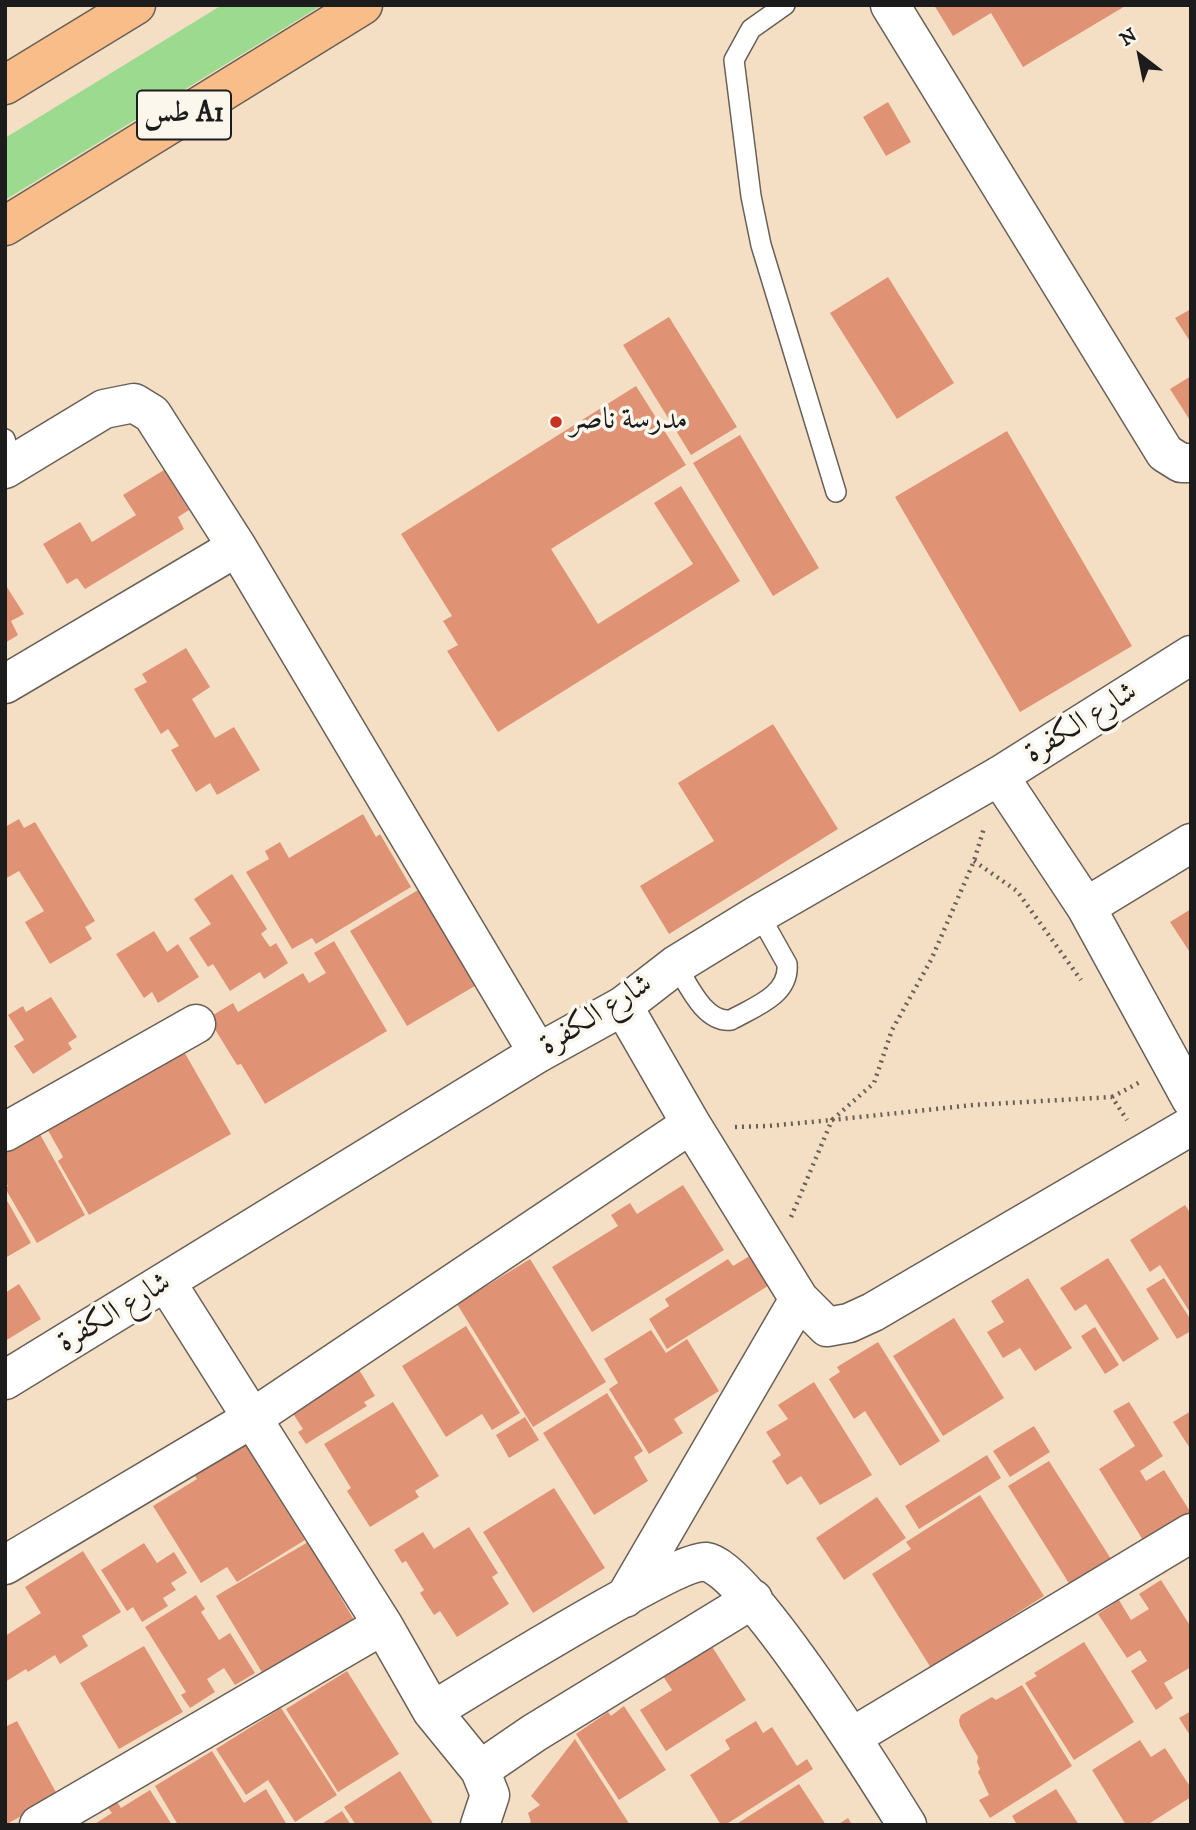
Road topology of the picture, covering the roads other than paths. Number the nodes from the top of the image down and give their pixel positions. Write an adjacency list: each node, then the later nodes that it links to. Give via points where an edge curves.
1 (136, 5): 5 (highway)
2 (363, 5): 6 (highway, طس A1)
3 (785, 5): 9 (lane, via 751,29 734,60 761,245)
4 (890, 5): 8 (street, via 1166,453 1181,463)
5 (5, 85)
6 (5, 226)
7 (8, 457): 10 (street, via 104,409 134,403 152,414)
8 (1191, 463)
9 (836, 492)
10 (237, 547): 12 (street); 20 (street)
11 (1191, 655): 13 (street, شارع الكفرة)
12 (5, 684)
13 (999, 776): 15 (street); 16 (street, شارع الكفرة)
14 (1191, 843): 15 (street)
15 (1086, 907): 21 (street)
16 (758, 914): 17 (street, شارع الكفرة); 17 (lane, via 787,964 788,974 780,990 723,1020 707,1010)
17 (676, 965): 18 (street, شارع الكفرة)
18 (623, 1006): 20 (street, شارع الكفرة); 22 (street)
19 (196, 1024): 24 (street)
20 (538, 1053): 25 (street, شارع الكفرة)
21 (1178, 1084)
22 (691, 1124): 26 (street); 28 (street)
23 (1191, 1126): 26 (street, via 849,1323 827,1327)
24 (5, 1132)
25 (166, 1282): 27 (street, شارع الكفرة); 28 (street)
26 (799, 1299): 31 (street)
27 (5, 1380)
28 (251, 1419): 30 (street); 33 (street)
29 (1191, 1532): 35 (street)
30 (5, 1565)
31 (625, 1598): 32 (street, via 689,1565 707,1562); 34 (street)
32 (752, 1599): 35 (street); 36 (street)
33 (383, 1625): 34 (street); 37 (street)
34 (432, 1711): 36 (street)
35 (852, 1737): 39 (street)
36 (480, 1770): 38 (street, via 490,1796)
37 (39, 1825)
38 (480, 1825)
39 (907, 1825)

